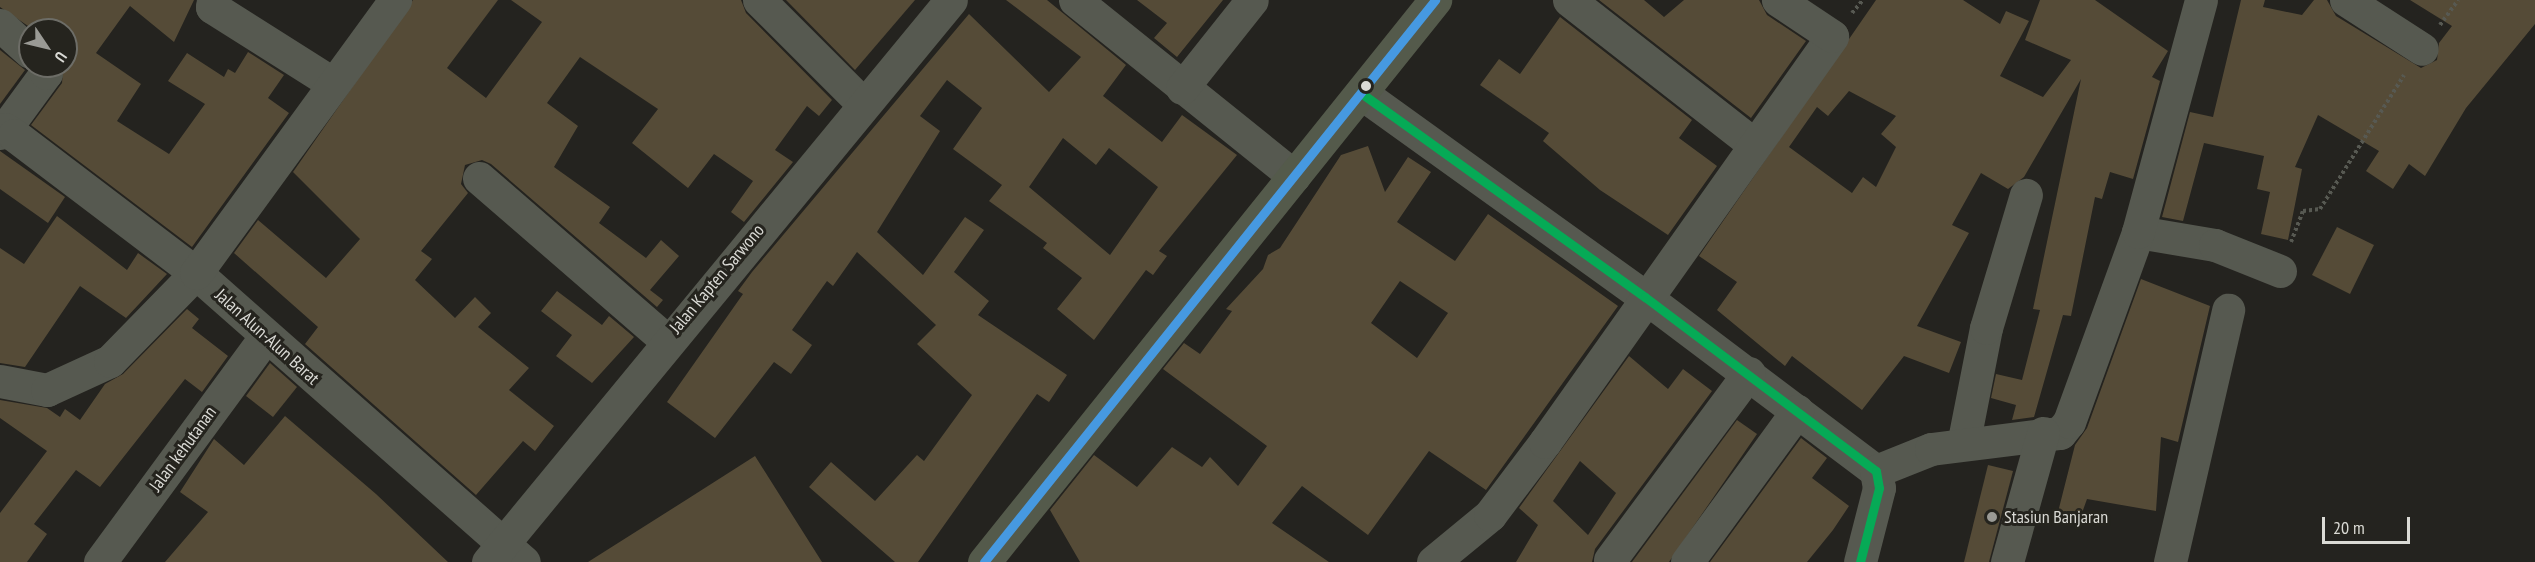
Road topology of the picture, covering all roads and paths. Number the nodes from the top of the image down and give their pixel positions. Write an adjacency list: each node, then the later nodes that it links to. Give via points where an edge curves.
1 (213, 0): 17 (street, via 212,6)
2 (395, 0): 17 (street)
3 (759, 0): 20 (street)
4 (1075, 0): 18 (street)
5 (1252, 0): 18 (street)
6 (1435, 0): 19 (main road)
7 (1569, 0): 22 (street)
8 (1778, 0): 22 (street, via 1832,36)
9 (2201, 0): 26 (street)
10 (2346, 0): 15 (street)
11 (2458, 0): 15 (path)
12 (941, 3): 20 (street, Jalan Kapten Sarwono)
13 (0, 25): 14 (street)
14 (18, 41)
15 (2421, 49): 27 (path, via 2320,209 2303,211)
16 (42, 78): 21 (street)
17 (332, 83): 28 (street)
18 (1182, 88): 23 (street)
19 (1361, 93): 23 (main road); 29 (street)
20 (864, 105): 32 (street, Jalan Kapten Sarwono)
21 (3, 131): 28 (street, Jalan Alun-Alun Barat)
22 (1752, 143): 29 (street)
23 (1294, 176): 42 (main road)
24 (479, 178): 32 (street)
25 (2026, 195): 37 (street, via 1986,328)
26 (2138, 232): 27 (street, via 2215,245); 36 (street, via 2069,422 2060,433)
27 (2280, 271)
28 (196, 273): 31 (street, Jalan Alun-Alun Barat); 34 (street, via 110,361 47,390)
29 (1646, 297): 33 (street); 43 (street, via 1490,515)
30 (2228, 310): 47 (street)
31 (266, 336): 39 (street, Jalan Alun-Alun Barat); 41 (street, Jalan kehutanan)
32 (666, 340): 39 (street, Jalan Kapten Sarwono)
33 (1749, 373): 35 (street); 40 (street)
34 (0, 381)
35 (1797, 411): 38 (street); 44 (street)
36 (2043, 434): 37 (street); 46 (street)
37 (1964, 440): 38 (street)
38 (1876, 471): 45 (street, via 1879,488)
39 (504, 556)
40 (1610, 561)
41 (100, 562)
42 (984, 562)
43 (1433, 562)
44 (1687, 562)
45 (1860, 562)
46 (2007, 562)
47 (2170, 562)

